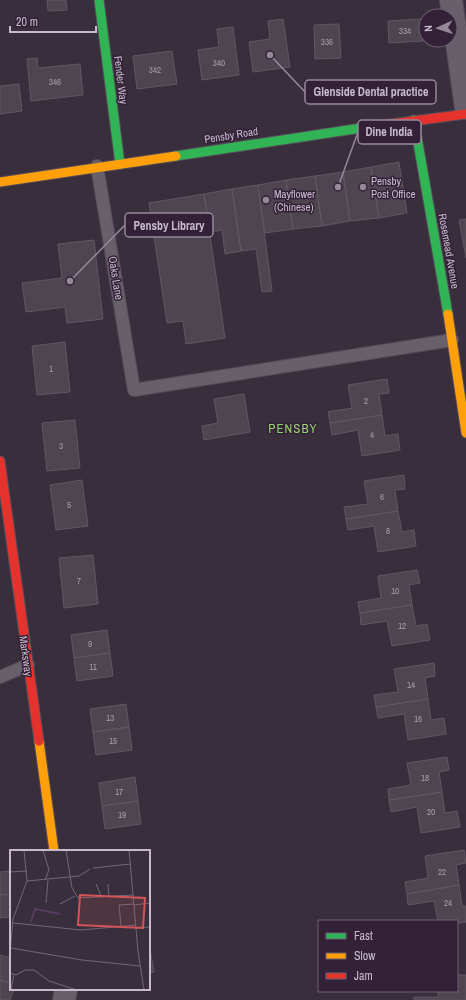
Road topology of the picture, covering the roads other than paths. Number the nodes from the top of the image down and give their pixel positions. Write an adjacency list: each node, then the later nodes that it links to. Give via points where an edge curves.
1 (99, 0): 6 (street, Fender Way)
2 (451, 0): 3 (street)
3 (466, 108)
4 (466, 114): 5 (street, Pensby Road)
5 (414, 120): 6 (street, Pensby Road); 9 (street, Rosemead Avenue)
6 (120, 164): 7 (street, Pensby Road)
7 (98, 166): 8 (street, Pensby Road); 9 (lane, Oaks Lane, via 134,390)
8 (0, 182)
9 (452, 340): 10 (street, Rosemead Avenue)
10 (466, 433)
11 (0, 461): 12 (street, Marksway)
12 (5, 548): 13 (street, Marksway)
13 (28, 665): 14 (lane); 15 (street, Marksway)
14 (0, 677)
15 (54, 850)
16 (66, 990): 17 (street)
17 (64, 1000)

